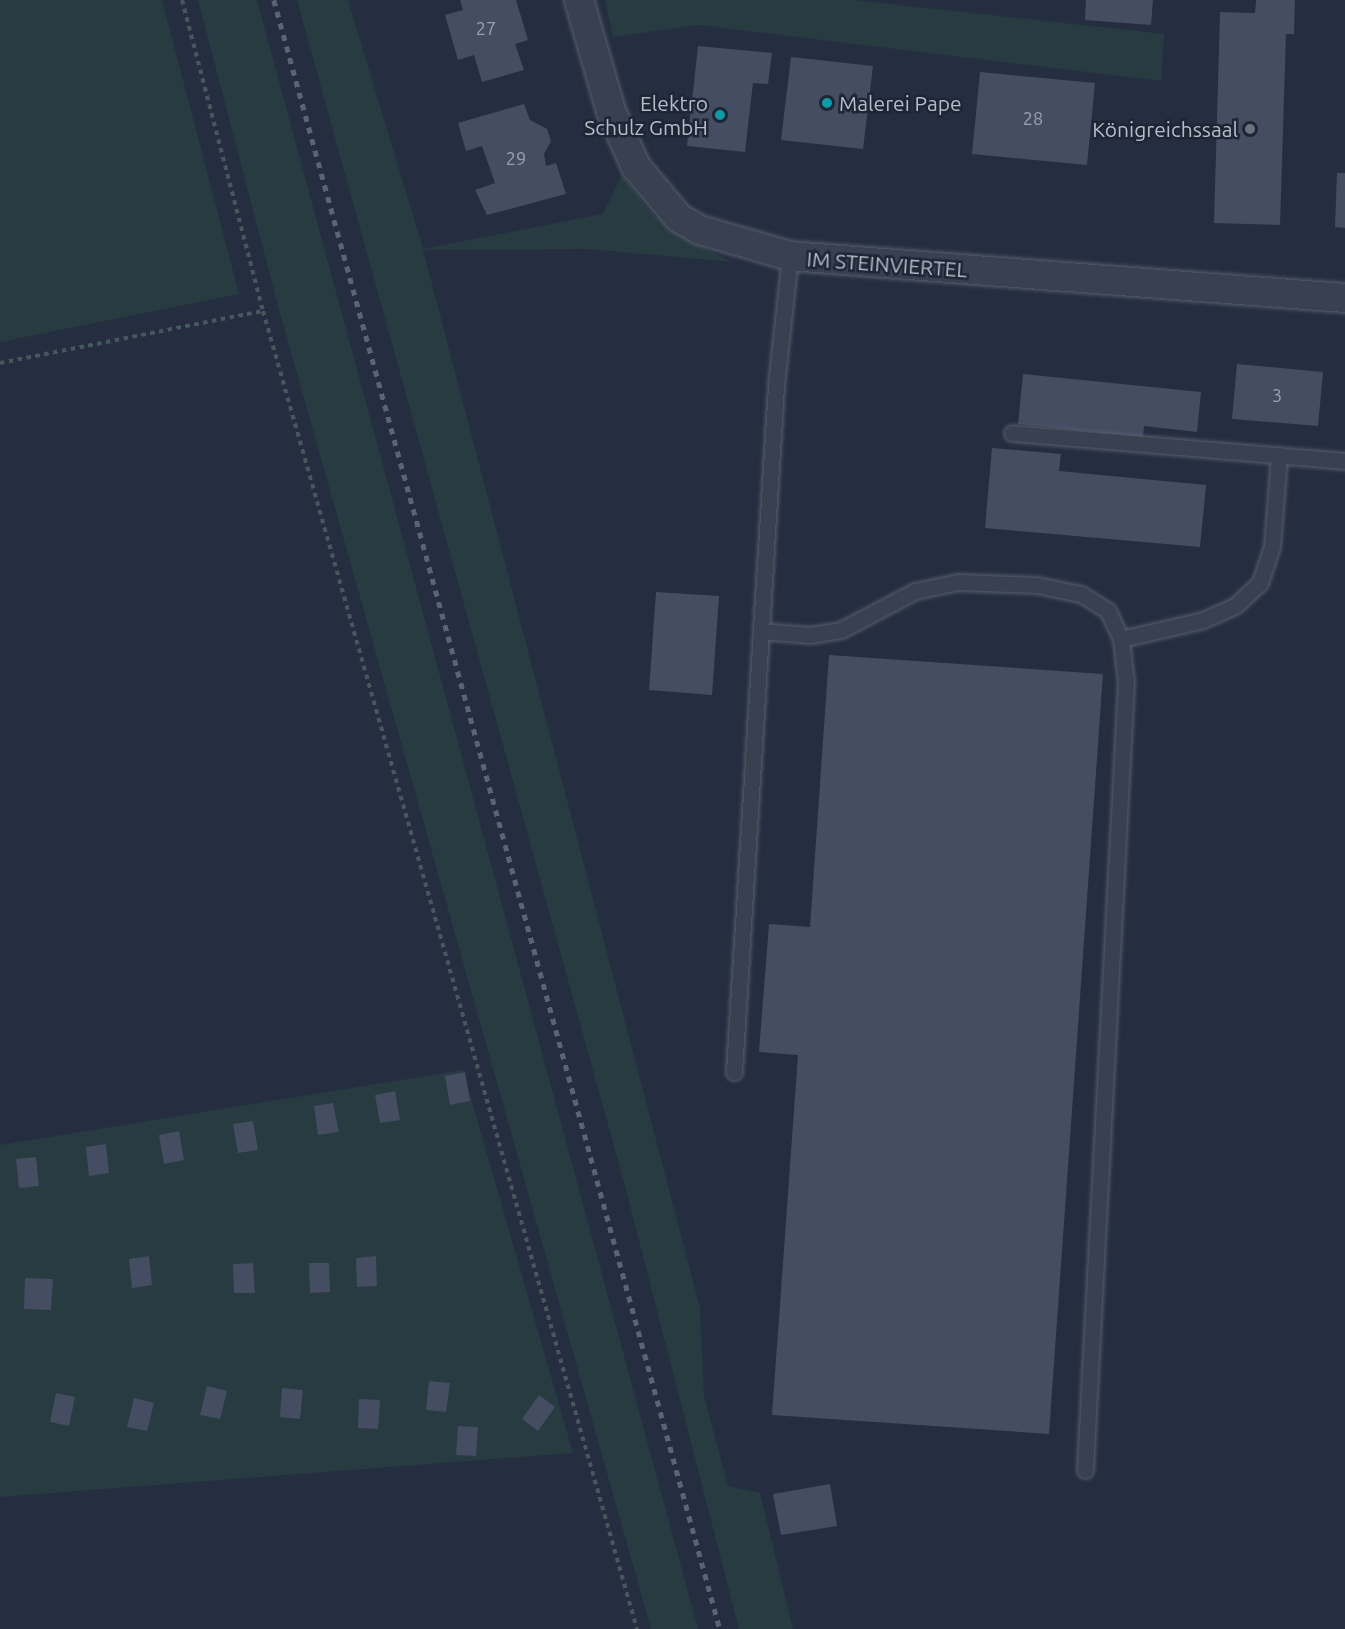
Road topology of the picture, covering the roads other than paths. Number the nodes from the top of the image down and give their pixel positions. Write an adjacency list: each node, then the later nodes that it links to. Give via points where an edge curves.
1 (579, 0): 2 (street, IM STEINVIERTEL, via 611,111 636,167 680,218 700,230)
2 (790, 256): 3 (street, IM STEINVIERTEL); 7 (lane, via 776,385)
3 (1345, 298)
4 (1012, 433): 5 (lane)
5 (1279, 455): 6 (lane); 8 (lane, via 1272,547 1260,583 1236,605 1203,620)
6 (1345, 461)
7 (761, 631): 8 (lane, via 810,635 841,630 915,591 958,582 1037,585 1081,594 1108,611); 9 (lane)
8 (1121, 639): 10 (lane, via 1126,682)
9 (734, 1072)
10 (1085, 1470)

